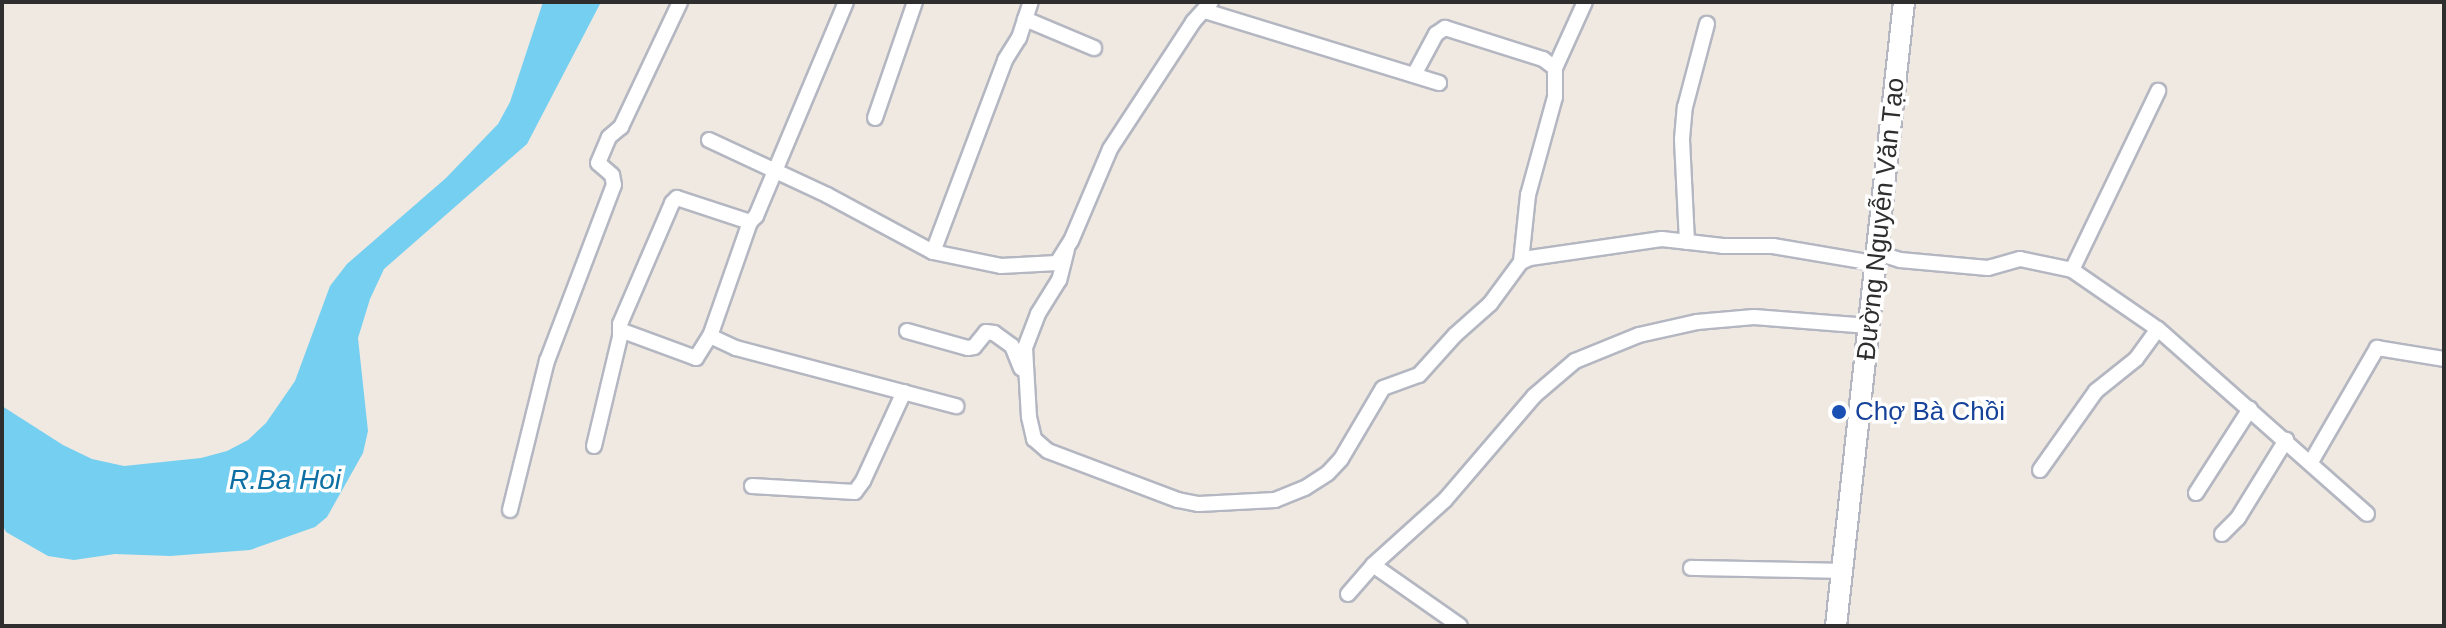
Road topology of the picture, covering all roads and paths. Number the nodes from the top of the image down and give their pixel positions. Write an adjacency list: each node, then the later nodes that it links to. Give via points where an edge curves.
1 (680, 2): 41 (street, via 621,127 609,137 598,163 612,175 614,185 547,361)
2 (846, 2): 17 (street)
3 (915, 2): 15 (street)
4 (1031, 2): 8 (street)
5 (1585, 2): 11 (street)
6 (1904, 2): 22 (main road, Đường Nguyễn Văn Tạo)
7 (1208, 6): 12 (street); 20 (street, via 1110,149)
8 (1025, 19): 10 (street); 21 (street)
9 (1707, 24): 19 (street, via 1682,139)
10 (1094, 48)
11 (1555, 68): 12 (street, via 1543,59 1445,28 1436,34); 23 (street, via 1555,97 1528,195)
12 (1414, 75): 13 (street)
13 (1439, 83)
14 (2158, 91): 24 (street)
15 (875, 118)
16 (709, 140): 17 (street)
17 (774, 171): 18 (street); 21 (street)
18 (750, 222): 27 (street, via 677,198); 29 (street)
19 (1687, 242): 22 (street); 23 (street, via 1662,239)
20 (1067, 249): 21 (street, via 1057,263 1048,265 1001,266); 31 (street, via 1059,280 1025,348)
21 (933, 252)
22 (1874, 258): 24 (street, via 1988,268 2020,259); 25 (main road, Đường Nguyễn Văn Tạo)
23 (1521, 262): 31 (street, via 1490,304 1419,375 1383,388 1328,473 1275,500 1178,500 1048,451 1032,433)
24 (2072, 270): 26 (street)
25 (1869, 326): 44 (street, via 1754,317 1671,326 1603,347 1575,361 1534,396 1445,500); 46 (main road, Đường Nguyễn Văn Tạo)
26 (2158, 329): 34 (street); 38 (street, via 2136,359 2096,391)
27 (620, 330): 29 (street, via 696,358); 36 (street)
28 (907, 331): 31 (street, via 968,348 986,332 994,333 1012,346)
29 (710, 336): 32 (street, via 736,348)
30 (2444, 359): 37 (street, via 2377,348)
31 (1026, 378)
32 (904, 392): 33 (street); 39 (street, via 855,492)
33 (956, 406)
34 (2250, 409): 35 (street); 40 (street)
35 (2286, 440): 37 (street); 43 (street, via 2238,518)
36 (594, 446)
37 (2311, 462): 42 (street)
38 (2040, 470)
39 (752, 486)
40 (2196, 493)
41 (510, 510)
42 (2367, 514)
43 (2222, 534)
44 (1373, 565): 47 (street); 48 (street)
45 (1691, 568): 46 (street)
46 (1842, 571): 49 (main road, Đường Nguyễn Văn Tạo)
47 (1348, 594)
48 (1460, 626)
49 (1836, 626)

